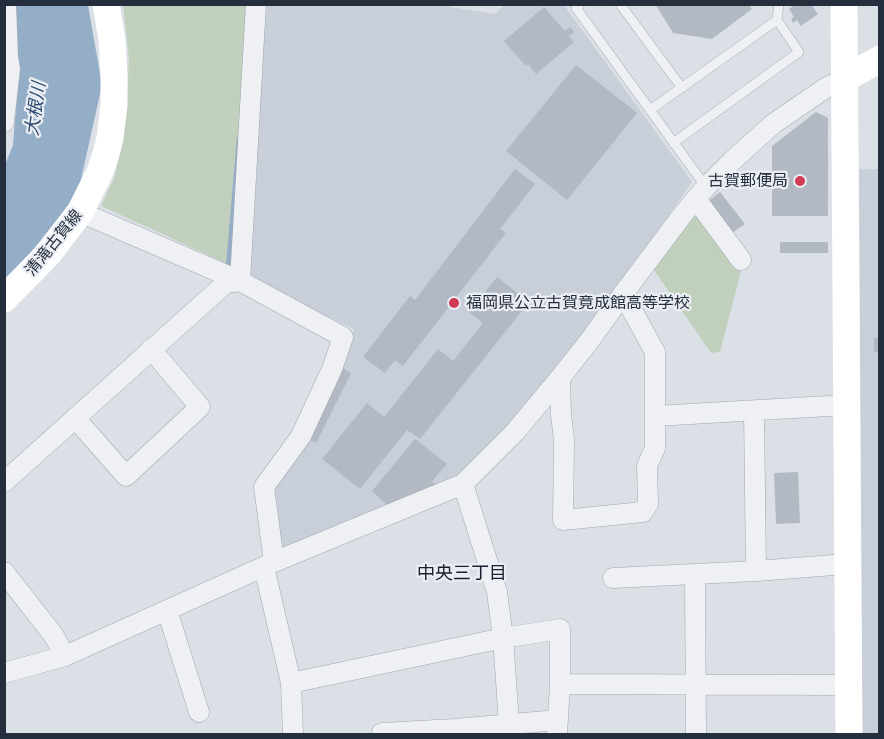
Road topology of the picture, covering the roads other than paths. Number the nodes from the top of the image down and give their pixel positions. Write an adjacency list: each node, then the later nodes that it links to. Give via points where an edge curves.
1 (6, 4): 9 (street)
2 (106, 4): 17 (street, 清滝古賀線, via 112,40 114,105 106,154)
3 (256, 4): 19 (street)
4 (580, 4): 13 (lane, via 576,8)
5 (620, 4): 12 (lane)
6 (779, 4): 8 (lane)
7 (844, 4): 11 (street)
8 (777, 20): 12 (lane); 15 (lane, via 799,52)
9 (6, 58): 14 (street, via 10,69)
10 (879, 59): 11 (street)
11 (844, 79): 16 (street, via 773,124); 24 (street)
12 (682, 88): 13 (lane)
13 (650, 110): 15 (lane)
14 (4, 122)
15 (673, 143): 16 (lane)
16 (701, 193): 18 (street); 20 (street)
17 (80, 212): 19 (street); 21 (street, 清滝古賀線, via 49,253)
18 (741, 260)
19 (240, 282): 22 (street, via 226,283); 30 (street, via 343,338 301,436 264,488)
20 (623, 294): 23 (street); 26 (street, via 655,352)
21 (4, 299)
22 (151, 350): 27 (street); 27 (street, via 200,407 126,476)
23 (560, 378): 26 (street, via 564,440 562,520 643,512 648,504 647,466 655,448); 29 (street, via 515,432)
24 (846, 405): 25 (street); 31 (street)
25 (754, 411): 26 (street); 32 (street)
26 (656, 416)
27 (75, 418): 28 (street)
28 (4, 482)
29 (463, 484): 30 (street); 37 (street, via 497,592)
30 (269, 564): 36 (street); 40 (street)
31 (847, 564): 32 (street); 43 (street)
32 (756, 571): 34 (street)
33 (4, 572): 38 (street)
34 (695, 574): 35 (street); 42 (street)
35 (613, 578)
36 (167, 610): 38 (street); 44 (street)
37 (502, 638): 40 (street); 41 (street, via 560,629); 45 (street)
38 (65, 656): 39 (street)
39 (4, 673)
40 (291, 683): 49 (street)
41 (560, 684): 42 (street); 46 (street)
42 (696, 684): 43 (street); 50 (street)
43 (848, 685): 51 (street)
44 (199, 712)
45 (509, 724): 46 (street); 47 (street)
46 (558, 727)
47 (455, 732): 48 (street)
48 (382, 733)
49 (292, 735)
50 (696, 735)
51 (849, 735)

